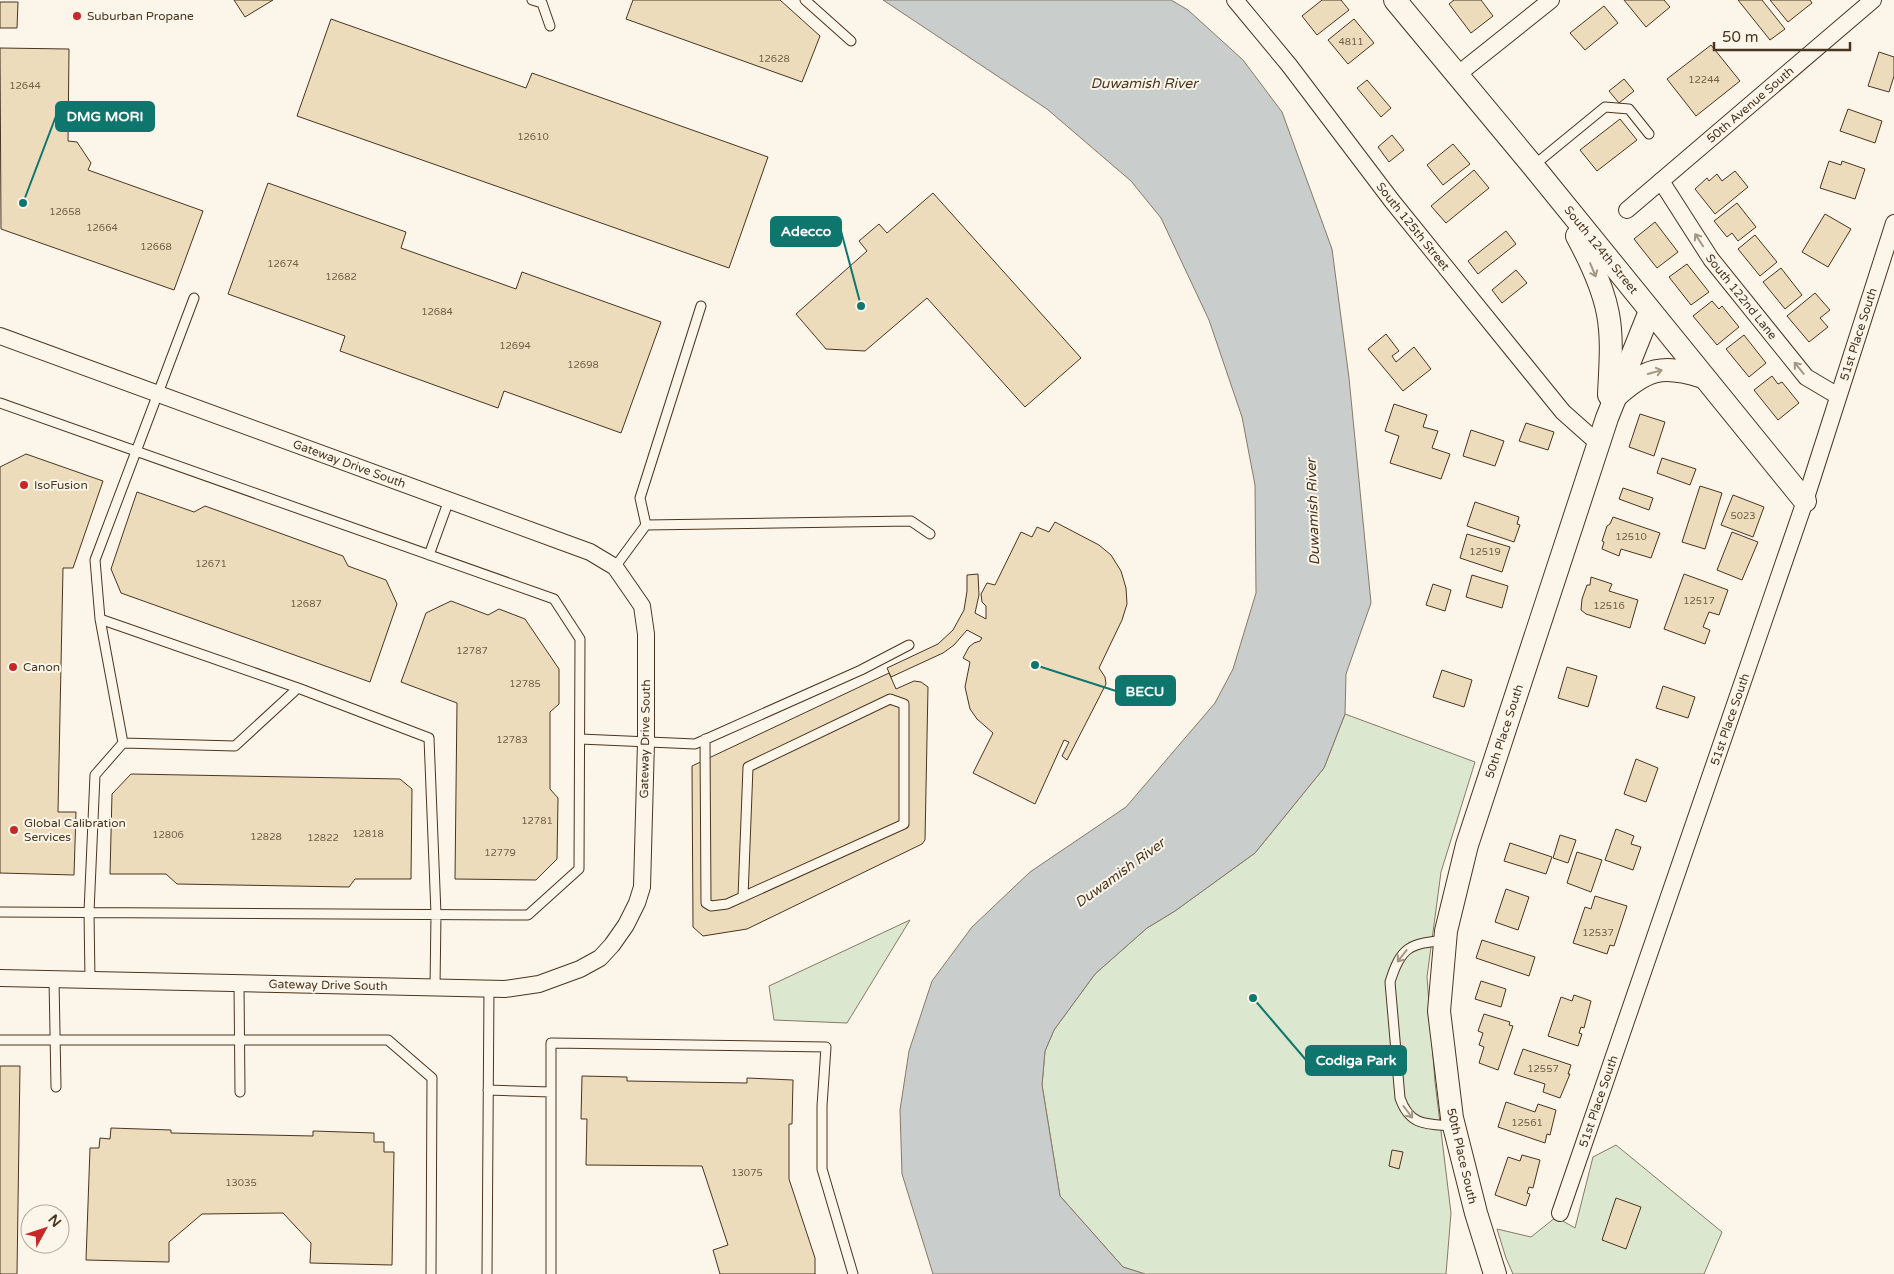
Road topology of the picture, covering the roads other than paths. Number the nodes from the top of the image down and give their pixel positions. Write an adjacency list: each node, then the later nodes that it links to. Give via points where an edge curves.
1 (532, 0): 7 (lane, via 542,3)
2 (805, 0): 8 (lane)
3 (1236, 0): 25 (street, South 125th Street, via 1290,65 1392,201 1563,412)
4 (1395, 0): 9 (street, South 124th Street)
5 (1551, 0): 9 (street)
6 (1873, 0): 12 (street, 50th Avenue South)
7 (550, 26)
8 (851, 41)
9 (1457, 75): 11 (street, South 124th Street)
10 (1649, 134): 11 (lane, via 1629,109 1605,107)
11 (1539, 174): 17 (street, South 124th Street); 19 (street, one-way to 19, via 1586,252 1600,285)
12 (1661, 182): 13 (street, 50th Avenue South); 22 (street, South 122nd Lane, one-way to 12, via 1806,377 1712,259)
13 (1627, 210)
14 (1894, 222): 22 (street, 51st Place South)
15 (194, 298): 21 (lane)
16 (701, 306): 29 (lane, via 640,498)
17 (1650, 311): 19 (street); 20 (street, South 124th Street); 24 (street, 50th Place South)
18 (0, 336): 21 (street, Gateway Drive South)
19 (1610, 339): 24 (street)
20 (1703, 377): 24 (street, one-way to 20, via 1632,382 1643,375 1681,370); 28 (street, South 124th Street)
21 (160, 393): 26 (lane); 27 (street, Gateway Drive South)
22 (1838, 396): 28 (street, 51st Place South)
23 (0, 403): 26 (lane)
24 (1611, 408): 25 (street, 50th Place South)
25 (1599, 444): 44 (street, 50th Place South, via 1468,845)
26 (136, 451): 31 (lane); 33 (lane, via 95,560)
27 (449, 500): 31 (lane); 32 (street, Gateway Drive South, via 590,552)
28 (1804, 501): 59 (street, 51st Place South)
29 (646, 525): 30 (lane, via 911,521); 32 (lane)
30 (930, 534)
31 (429, 555): 36 (lane, via 554,599 580,639)
32 (615, 567): 38 (street, Gateway Drive South, via 642,606 646,634)
33 (100, 619): 35 (lane); 39 (lane)
34 (909, 645): 37 (lane, via 861,670)
35 (298, 688): 39 (lane, via 235,746); 43 (lane, via 428,738)
36 (580, 739): 38 (lane); 43 (lane, via 579,869 528,915)
37 (705, 739): 38 (lane, via 695,744); 40 (lane, via 706,903 711,906 727,904)
38 (646, 742): 50 (street, Gateway Drive South, via 642,888 626,925 600,958 580,969 540,984)
39 (124, 743): 42 (lane, via 95,775)
40 (743, 897): 40 (lane, via 904,824 904,704 890,699 748,767)
41 (0, 912): 42 (lane)
42 (89, 912): 43 (lane); 47 (lane)
43 (436, 914): 49 (lane)
44 (1446, 940): 58 (street, 50th Place South, via 1439,1011); 58 (lane, one-way to 58, via 1421,943 1405,951 1390,982 1400,1098 1404,1110 1415,1121)
45 (0, 978): 46 (street, Gateway Drive South)
46 (54, 979): 47 (street, Gateway Drive South); 52 (lane)
47 (90, 980): 48 (street, Gateway Drive South)
48 (240, 984): 49 (street, Gateway Drive South); 53 (lane)
49 (435, 987): 50 (street, Gateway Drive South)
50 (489, 988): 55 (lane)
51 (0, 1040): 52 (lane)
52 (55, 1040): 53 (lane); 54 (lane)
53 (239, 1040): 56 (lane); 60 (lane, via 388,1040 432,1078)
54 (56, 1087)
55 (488, 1090): 57 (lane); 61 (lane)
56 (240, 1092)
57 (551, 1092): 62 (lane); 63 (lane, via 551,1043 826,1047 822,1169)
58 (1454, 1126): 64 (street, 50th Place South, via 1476,1213)
59 (1560, 1213)
60 (431, 1274)
61 (487, 1274)
62 (551, 1274)
63 (853, 1274)
64 (1496, 1274)

